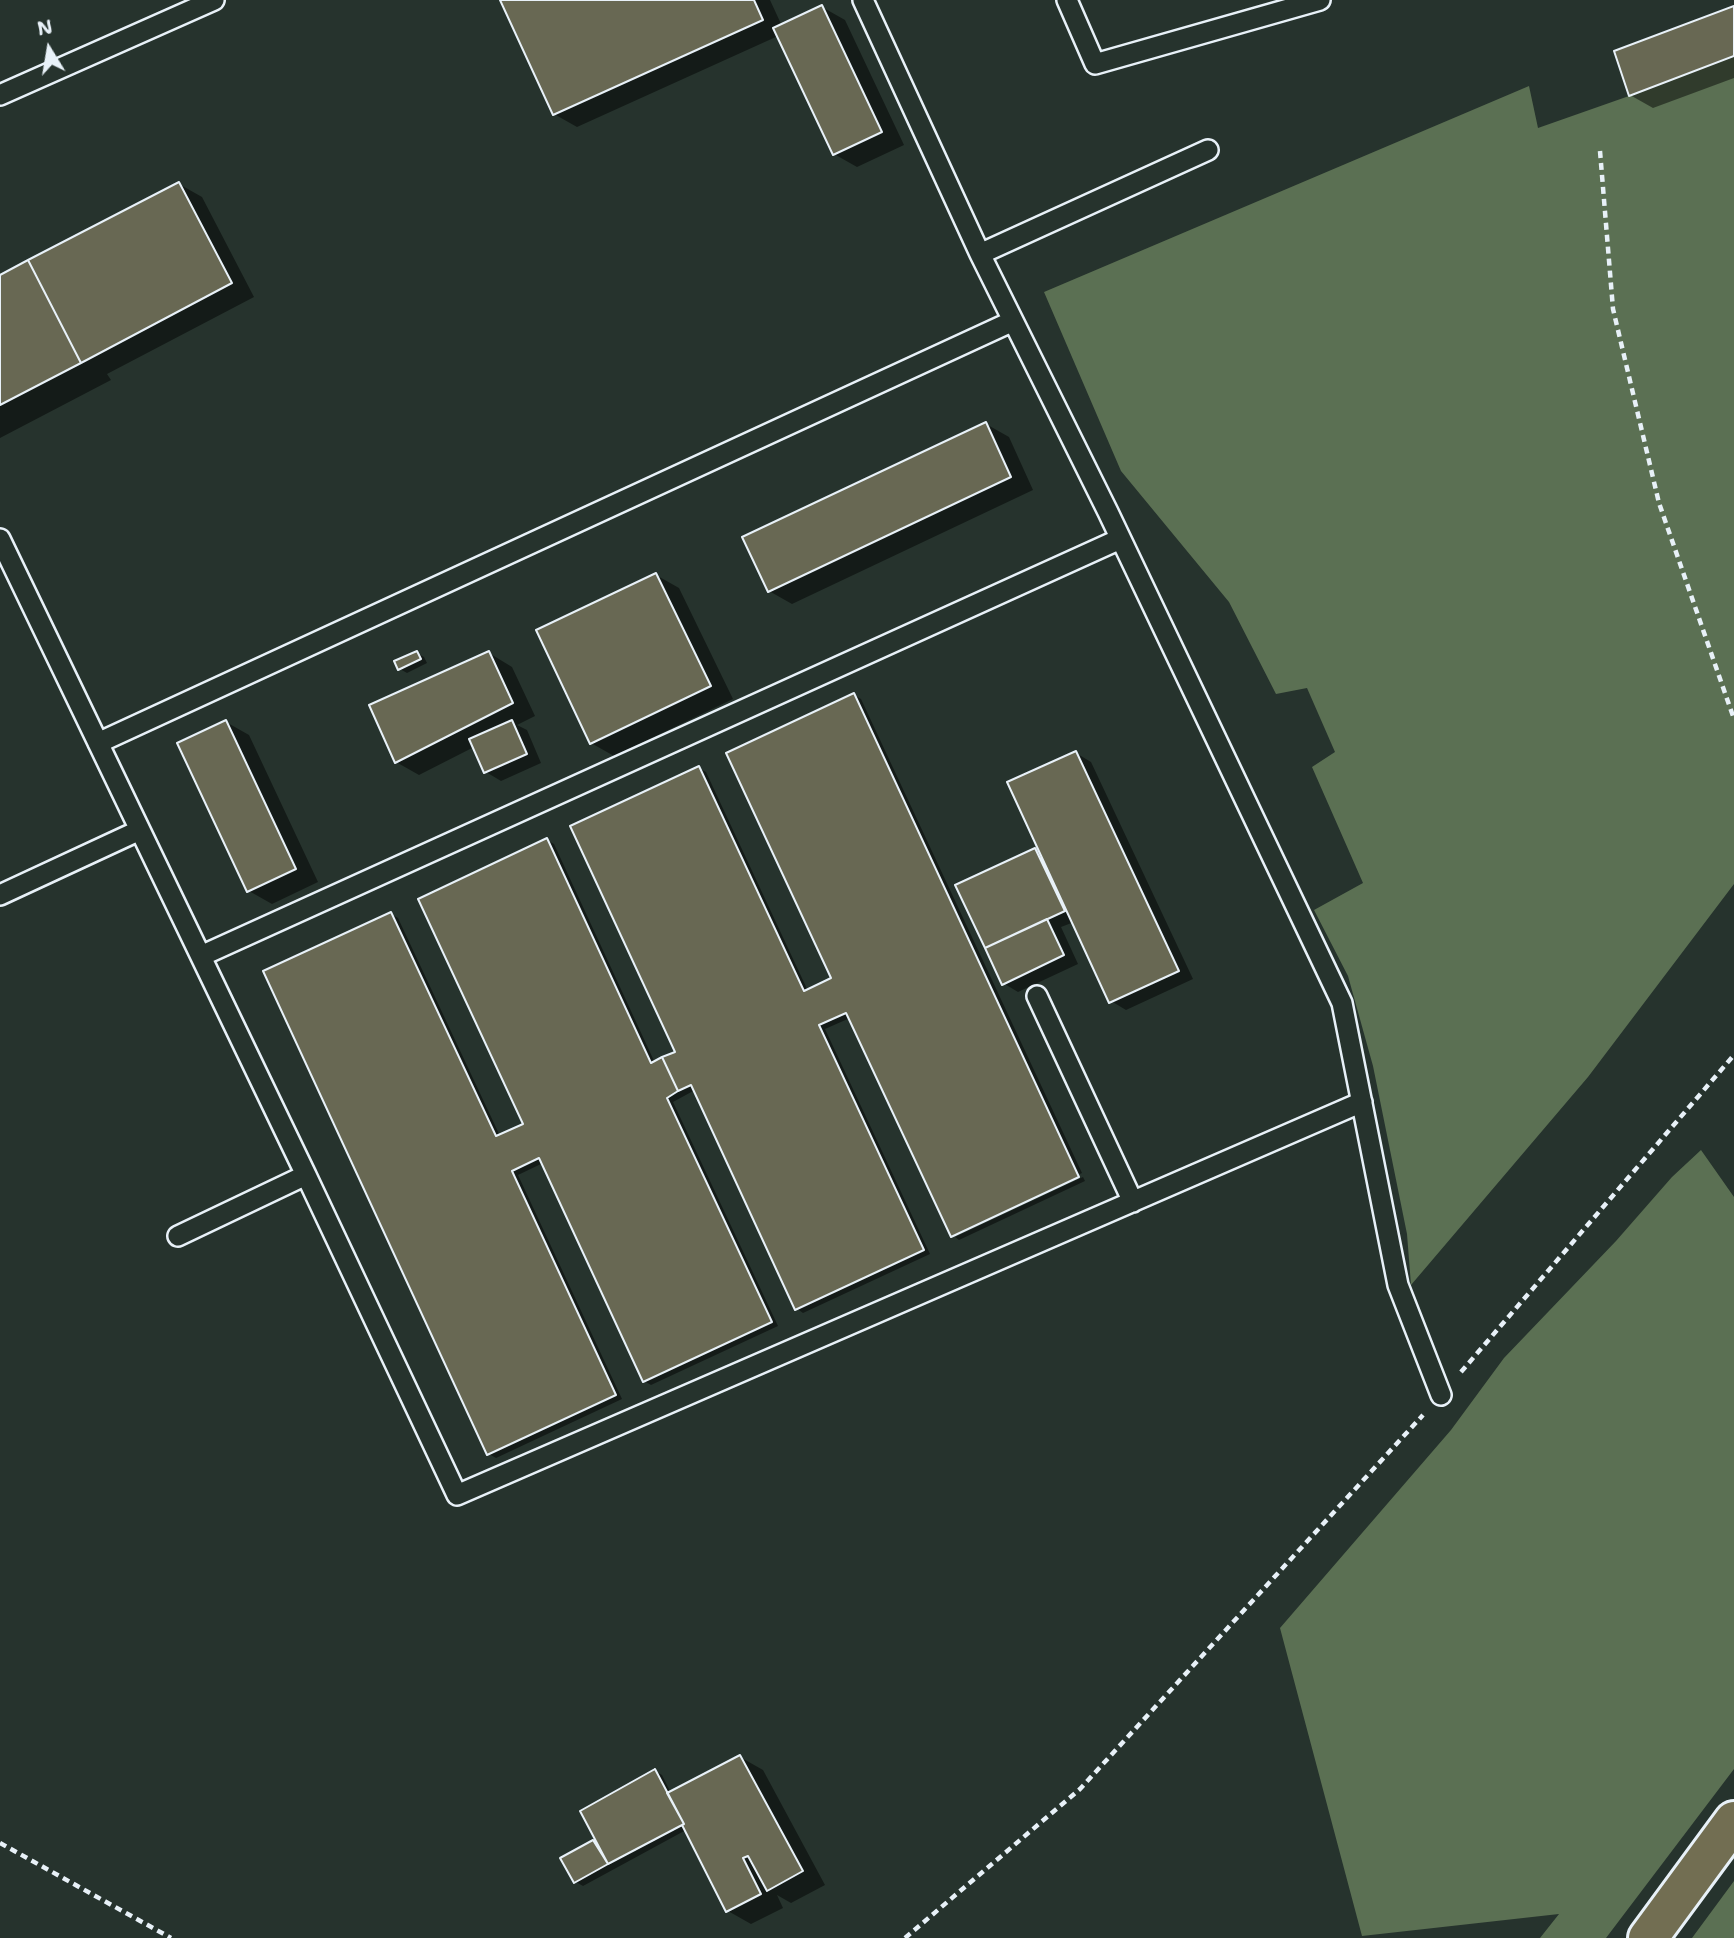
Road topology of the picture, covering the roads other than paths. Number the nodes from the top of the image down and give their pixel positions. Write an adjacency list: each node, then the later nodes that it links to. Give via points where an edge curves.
1 (214, 0): 5 (lane)
2 (863, 0): 7 (lane)
3 (1068, 0): 4 (lane, via 1096,64)
4 (1320, 0)
5 (0, 95)
6 (1208, 150): 7 (lane)
7 (980, 254): 8 (lane)
8 (1013, 321): 10 (lane); 11 (lane)
9 (0, 539): 11 (lane)
10 (1121, 539): 14 (lane); 16 (lane, via 1342,1003)
11 (98, 743): 12 (lane)
12 (140, 830): 13 (lane); 14 (lane)
13 (0, 895)
14 (201, 956): 17 (lane)
15 (1037, 996): 18 (lane)
16 (1362, 1102): 18 (lane); 20 (lane, via 1398,1285)
17 (306, 1175): 18 (lane, via 457,1495); 19 (lane)
18 (1133, 1202)
19 (178, 1236)
20 (1441, 1395)
21 (1734, 1821): 22 (highway)
22 (1648, 1938)

